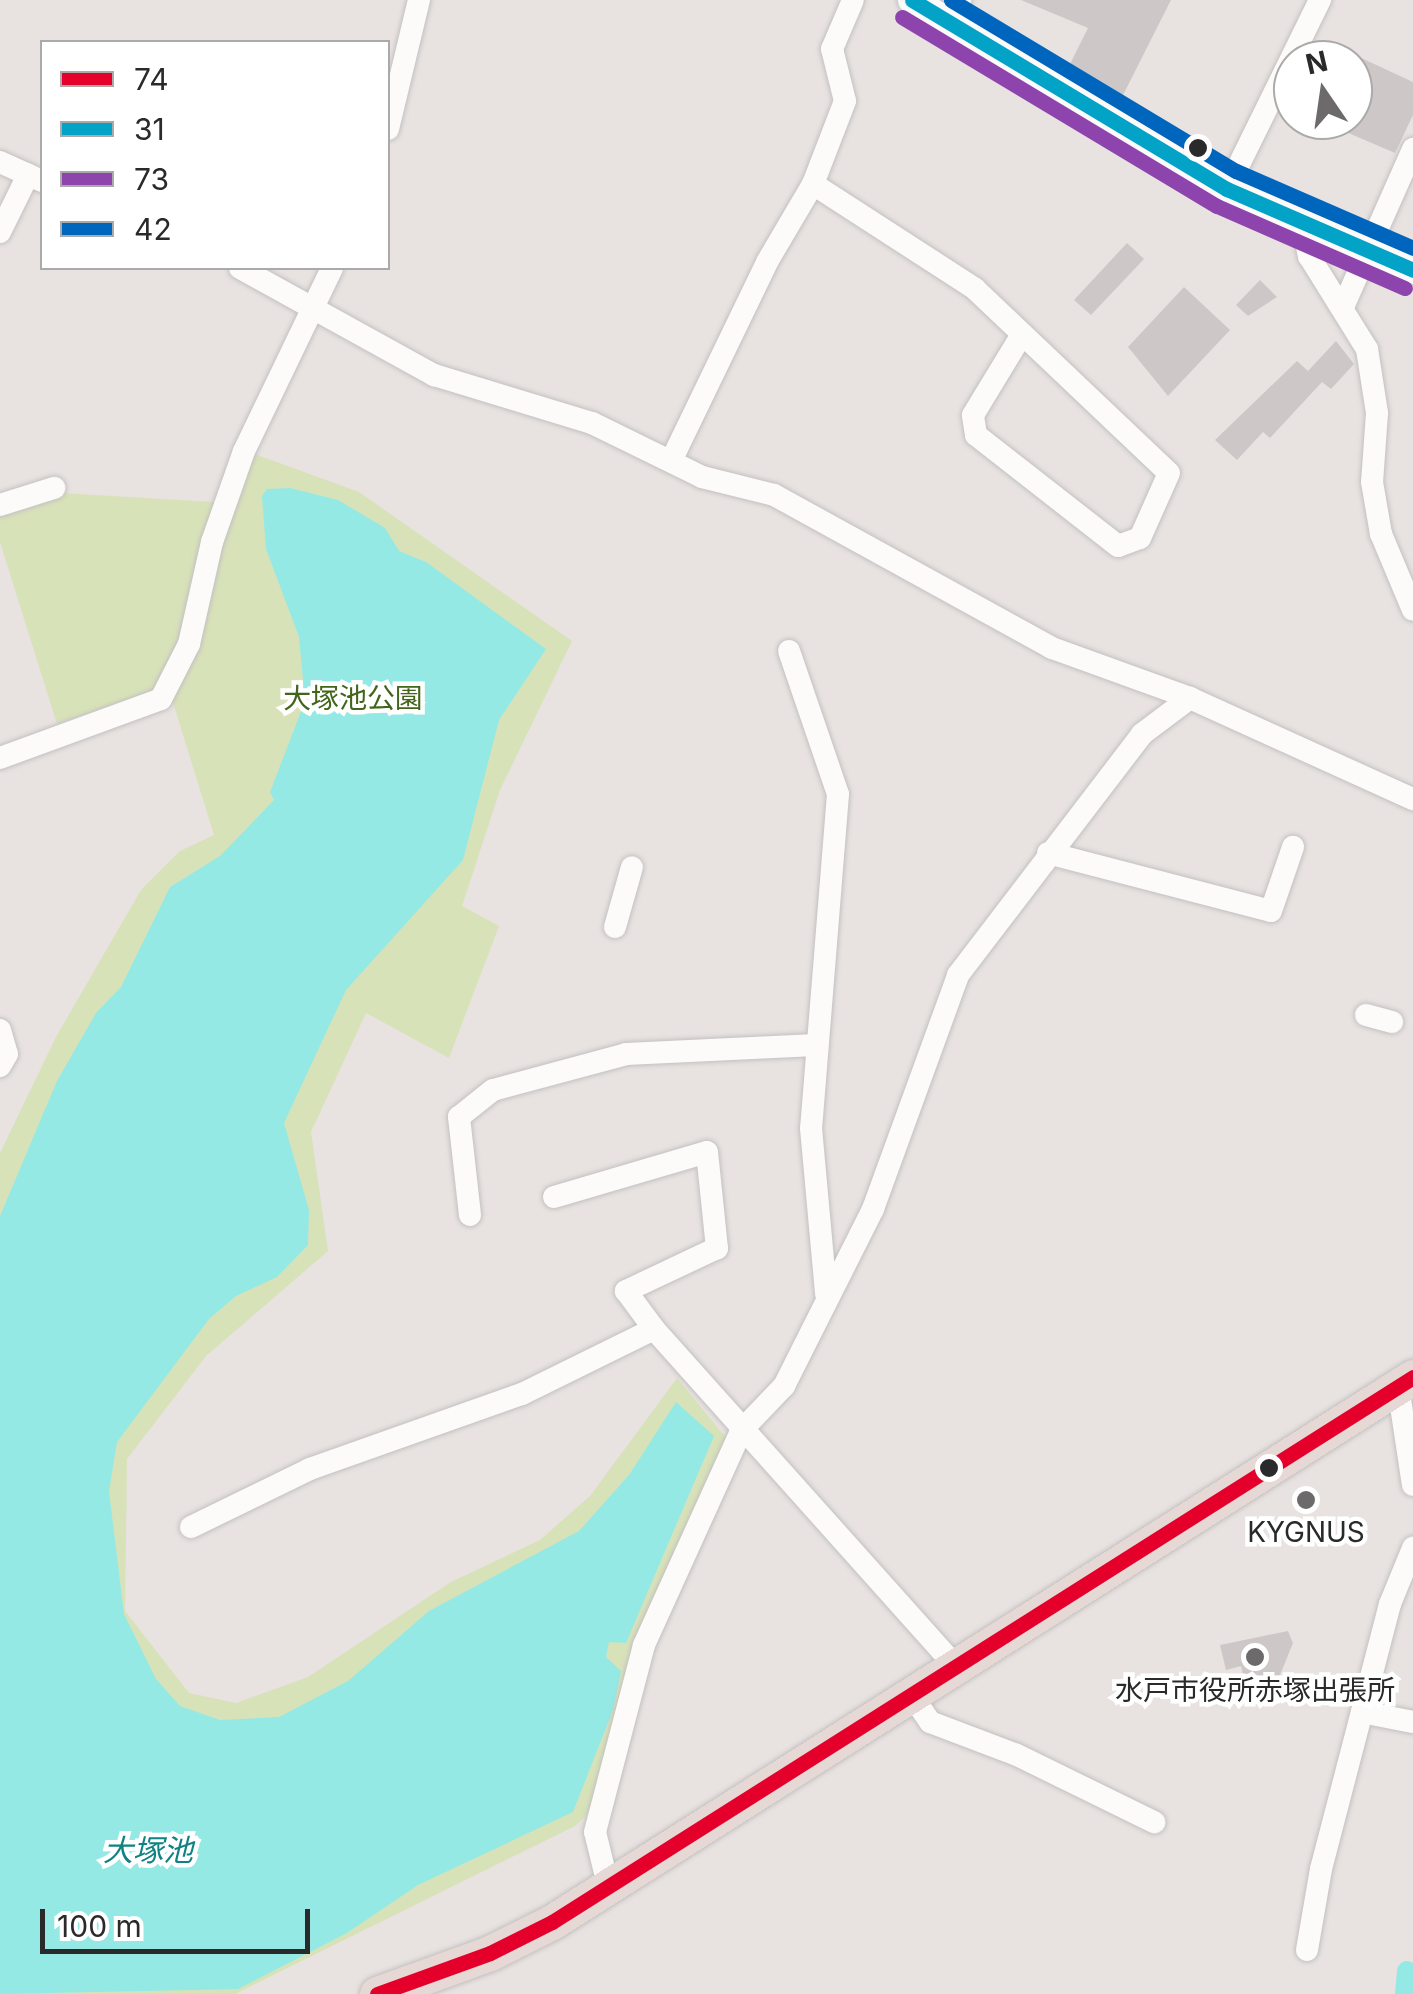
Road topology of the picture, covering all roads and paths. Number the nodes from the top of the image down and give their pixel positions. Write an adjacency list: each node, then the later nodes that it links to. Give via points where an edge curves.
1 (419, 0): 6 (street)
2 (852, 0): 10 (street, via 832,49 846,101)
3 (912, 0): 5 (street)
4 (1320, 0): 11 (street)
5 (955, 12): 11 (street)
6 (390, 121)
7 (1413, 148): 14 (street)
8 (0, 162): 9 (street)
9 (35, 178): 13 (street)
10 (813, 184): 20 (street, via 975,290); 21 (street)
11 (1227, 189): 12 (street)
12 (1302, 226): 14 (street); 18 (street, via 1309,256)
13 (0, 232)
14 (1367, 252): 17 (street); 18 (street)
15 (243, 270): 19 (street)
16 (331, 270): 19 (street)
17 (1413, 270)
18 (1343, 307): 24 (street, via 1360,332 1373,375 1372,482 1381,534)
19 (308, 308): 21 (street, via 434,375 592,422); 27 (street, via 244,451 212,542 189,644 162,699)
20 (1021, 336): 20 (street, via 1169,473 1140,538 1118,546 976,435 973,416)
21 (671, 461): 26 (street, via 751,494 774,495 1033,639)
22 (54, 488): 23 (street)
23 (0, 505)
24 (1413, 610)
25 (789, 651): 36 (street, via 838,794)
26 (1190, 698): 28 (street); 30 (street, via 1142,734)
27 (0, 758)
28 (1413, 799)
29 (1293, 846): 30 (street, via 1271,911)
30 (1048, 852): 40 (street, via 958,975 885,1181)
31 (632, 867): 32 (street)
32 (615, 927)
33 (1366, 1015): 34 (street)
34 (1392, 1022)
35 (0, 1030): 37 (street, via 7,1054)
36 (816, 1045): 39 (street, via 626,1054 493,1090 458,1117); 40 (street, via 811,1128)
37 (0, 1066)
38 (554, 1197): 41 (street, via 707,1152 717,1248 626,1291)
39 (470, 1215)
40 (826, 1294): 43 (street, via 784,1386)
41 (654, 1329): 43 (street); 45 (street, via 522,1394 310,1469)
42 (1406, 1381): 44 (street); 47 (highway)
43 (741, 1431): 47 (street); 52 (street, via 644,1645 595,1832 606,1877)
44 (1413, 1485)
45 (191, 1527)
46 (1413, 1548): 49 (street, via 1390,1604)
47 (957, 1668): 48 (highway)
48 (912, 1696): 51 (street, via 930,1722); 52 (highway)
49 (1362, 1712): 50 (street); 53 (street)
50 (1413, 1722)
51 (1154, 1822)
52 (618, 1882): 54 (highway, via 490,1953)
53 (1307, 1950)
54 (377, 1994)

